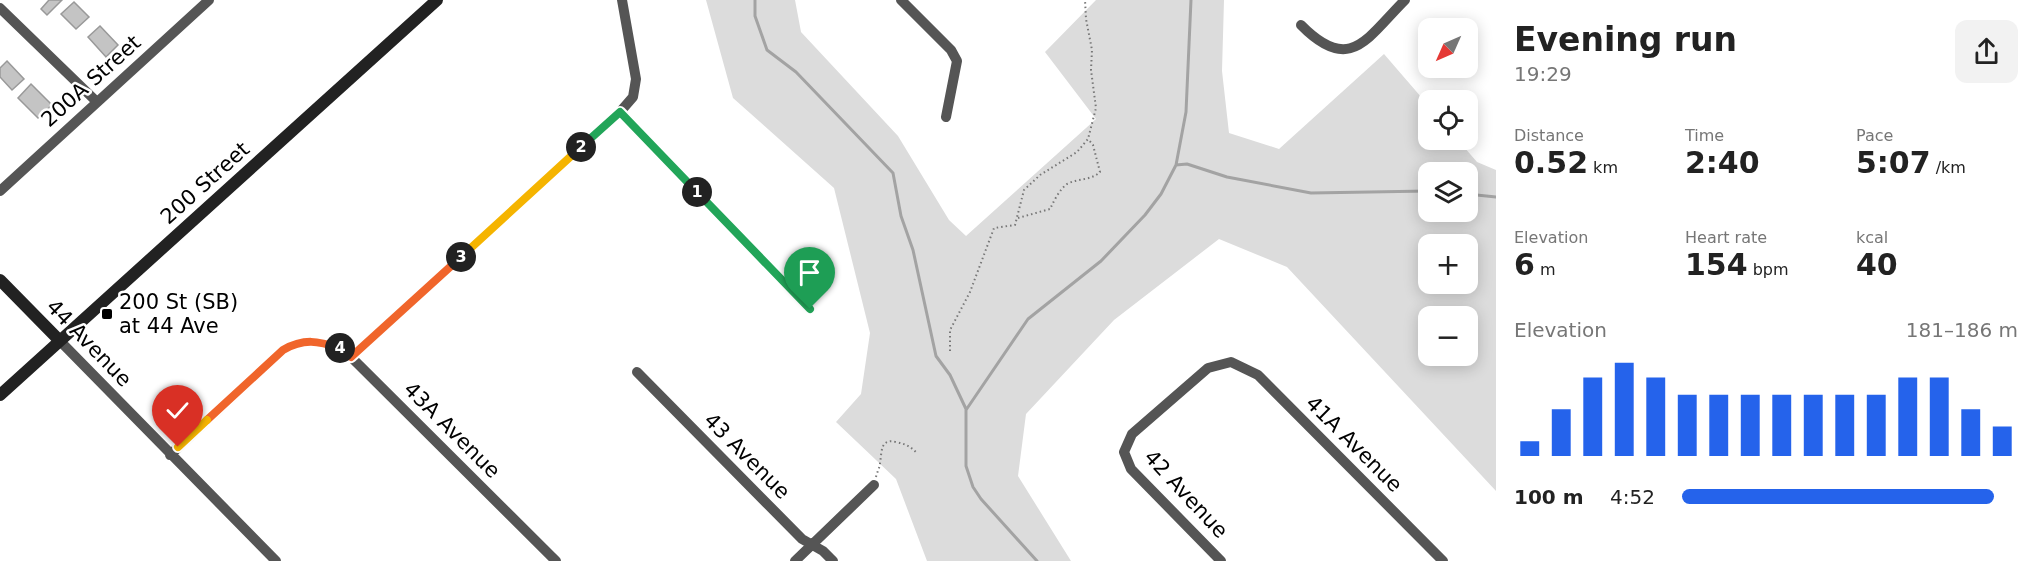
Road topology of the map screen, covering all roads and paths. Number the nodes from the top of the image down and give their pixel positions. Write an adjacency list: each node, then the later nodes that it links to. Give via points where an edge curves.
1 (209, 0): 9 (street, 200A Street)
2 (437, 0): 17 (main road, 200 Street)
3 (622, 0): 10 (street, via 636,79 633,97)
4 (901, 0): 11 (street, via 951,50 957,61)
5 (1085, 0): 12 (path, via 1096,108)
6 (1405, 0): 8 (street, via 1361,44 1348,51 1333,50)
7 (0, 8): 9 (street)
8 (1301, 25)
9 (97, 102): 13 (street, 200A Street)
10 (620, 112): 16 (street); 19 (street)
11 (946, 117)
12 (1088, 139): 14 (path, via 1077,152 1024,190); 14 (path, via 1100,172 1068,184 1050,209)
13 (0, 191)
14 (1017, 219): 18 (path, via 1015,225 994,228 970,292 950,330)
15 (0, 280): 17 (main road, 44 Avenue)
16 (810, 309)
17 (59, 340): 21 (main road, 200 Street); 24 (street, 44 Avenue)
18 (950, 351)
19 (351, 357): 24 (street, 43A Avenue, via 339,348 312,341 297,342 283,350); 28 (street, 43A Avenue)
20 (637, 372): 26 (street, 43 Avenue)
21 (0, 395)
22 (1124, 452): 31 (street, 42 Avenue, via 1131,470); 32 (street, 41A Avenue, via 1132,434 1208,368 1231,362 1258,375)
23 (917, 453): 25 (path, via 907,444 884,444)
24 (170, 455): 27 (street, 44 Avenue)
25 (874, 485): 26 (street)
26 (812, 545): 29 (street); 30 (street, 43 Avenue)
27 (276, 561)
28 (556, 561)
29 (795, 561)
30 (833, 561)
31 (1221, 561)
32 (1443, 561)

